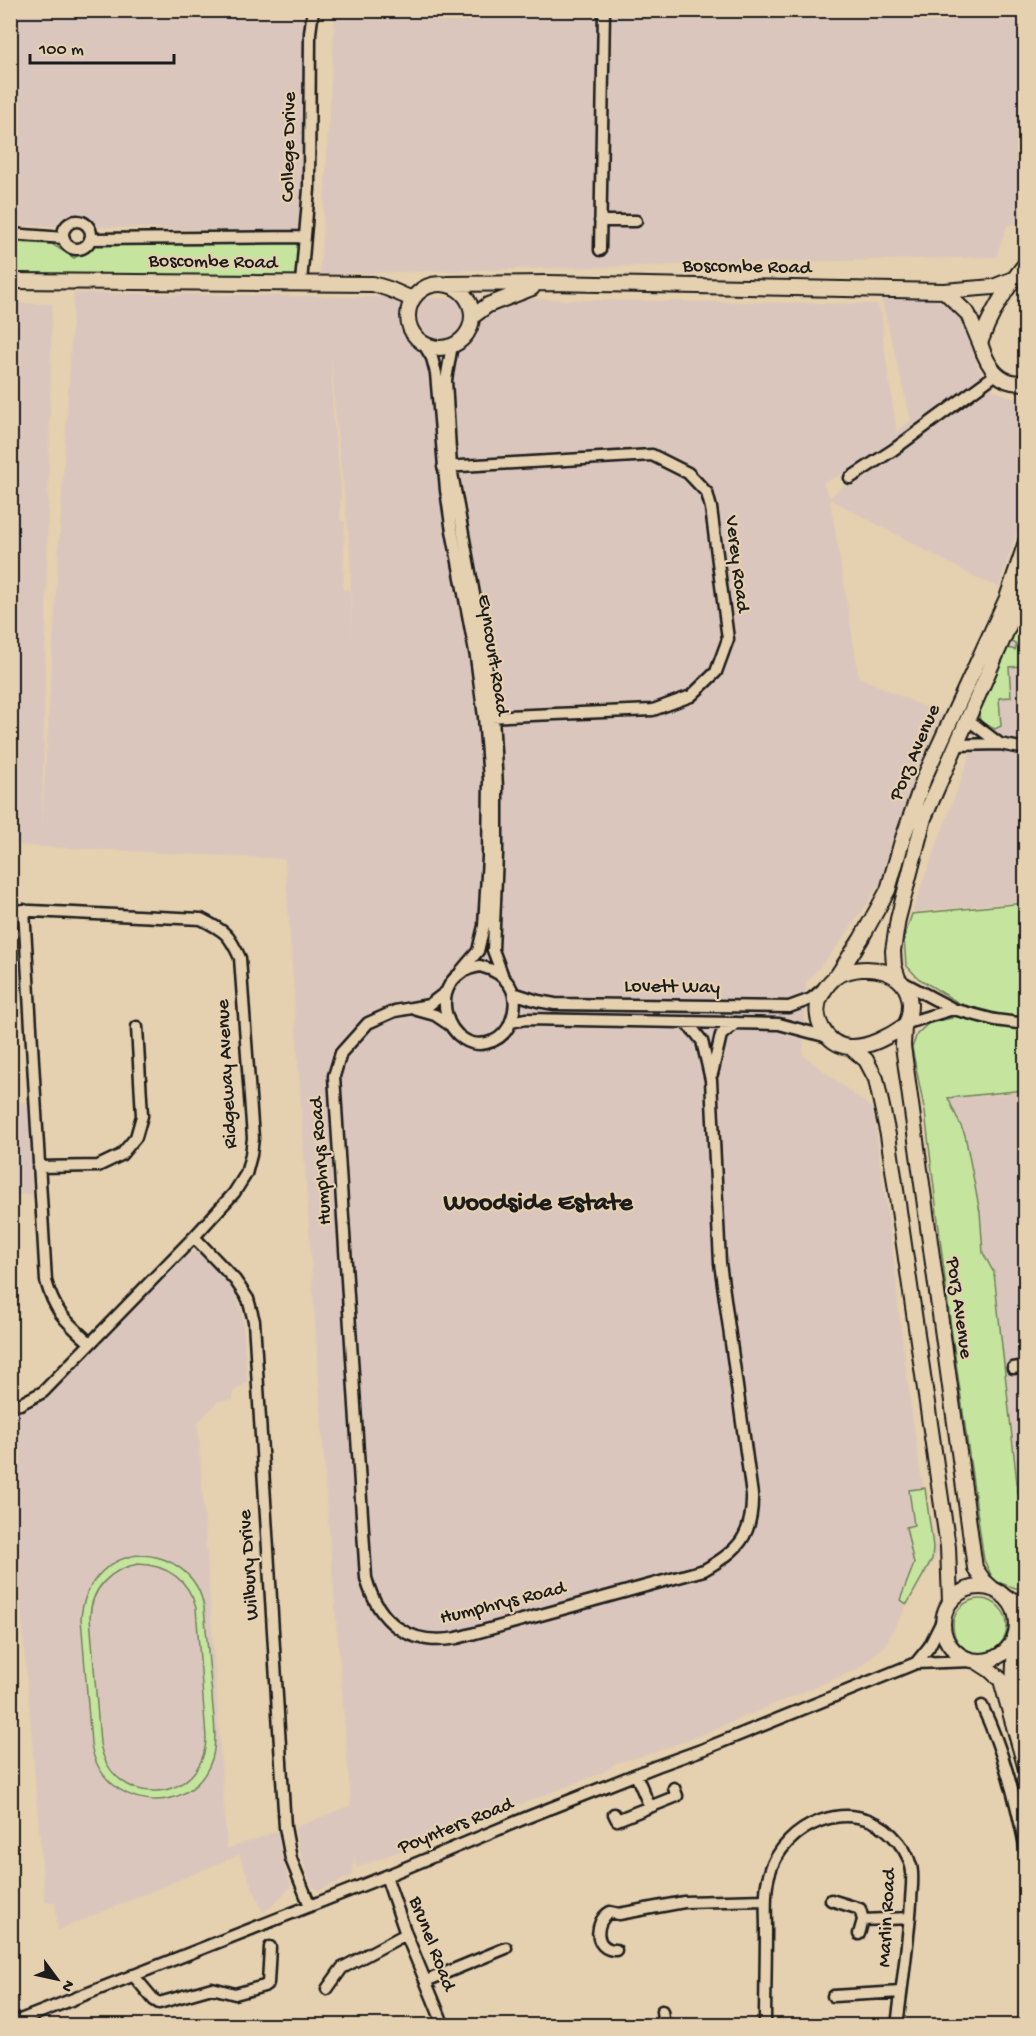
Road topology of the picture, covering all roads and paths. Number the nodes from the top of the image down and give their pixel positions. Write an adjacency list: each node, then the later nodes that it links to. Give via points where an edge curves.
1 (313, 10): 6 (street, College Drive)
2 (604, 10): 3 (street)
3 (600, 221): 4 (street); 9 (street)
4 (636, 221)
5 (10, 234): 7 (street)
6 (305, 237): 8 (street); 13 (street, College Drive)
7 (64, 238): 8 (street, via 76,249 84,247); 8 (street, via 66,226 78,221 89,228)
8 (90, 239)
9 (600, 250)
10 (1026, 264): 11 (main road)
11 (1013, 279): 16 (main road, Boscombe Road, via 993,287); 20 (main road)
12 (10, 281): 13 (main road, Boscombe Road)
13 (301, 283): 17 (main road, Boscombe Road, via 373,284)
14 (549, 283): 15 (main road, Boscombe Road); 16 (main road, Boscombe Road); 18 (main road, Boscombe Road, via 488,305)
15 (447, 284): 17 (main road, via 427,286); 18 (main road, via 465,296)
16 (944, 291): 20 (main road, via 968,314)
17 (412, 299): 19 (main road, via 408,308 410,328)
18 (472, 317): 21 (main road, via 462,339)
19 (423, 343): 21 (main road, via 442,348); 24 (street, Eyncourt Road, via 436,373)
20 (980, 343): 22 (main road)
21 (452, 345): 24 (street, Eyncourt Road, via 446,380)
22 (995, 375): 23 (main road); 25 (street)
23 (1024, 384)
24 (447, 468): 28 (street, Eyncourt Road, via 484,649); 28 (street, Verey Road, via 652,454 694,478 707,493 711,508 728,639 716,672 691,696 653,710)
25 (850, 478)
26 (1026, 542): 37 (main road, Porz Avenue, via 1007,598 924,778 888,890)
27 (1026, 587): 29 (main road, Porz Avenue)
28 (489, 717): 35 (street, Eyncourt Road, via 484,926 478,951); 36 (street, Eyncourt Road, via 497,787 493,950)
29 (967, 719): 30 (street); 31 (main road, Porz Avenue)
30 (1000, 744): 31 (street); 32 (street)
31 (956, 745): 38 (main road, Porz Avenue, via 924,819 907,880 893,951)
32 (1026, 749)
33 (10, 910): 34 (street, Ridgeway Avenue)
34 (24, 910): 54 (street); 55 (street, Ridgeway Avenue, via 201,919 223,930 233,944 240,958 251,1155 246,1174 234,1193)
35 (461, 971): 36 (street, via 480,966); 40 (street, via 453,977)
36 (502, 974): 41 (street)
37 (837, 976): 38 (main road, via 871,970 888,972); 39 (main road)
38 (901, 981): 43 (street); 49 (main road, via 910,1001)
39 (825, 987): 41 (street, Lovett Way, via 811,999 789,1007 555,1004); 51 (main road, via 817,1010)
40 (446, 992): 42 (street, Humphrys Road, via 429,1005); 48 (street)
41 (513, 993): 44 (street)
42 (411, 1008): 48 (street); 53 (street, Humphrys Road, via 368,1023 340,1053 334,1076 366,1578 381,1613 424,1639 457,1638 704,1570 729,1556 745,1535 752,1495 720,1263)
43 (953, 1009): 47 (street); 49 (street)
44 (511, 1022): 45 (street, Lovett Way, via 526,1019); 48 (street, via 501,1036 485,1043 467,1041)
45 (685, 1023): 46 (street, Lovett Way); 53 (street, Humphrys Road, via 702,1041)
46 (736, 1023): 51 (street, Lovett Way, via 779,1024); 53 (street, Humphrys Road, via 721,1035)
47 (1026, 1024)
48 (450, 1025)
49 (906, 1025): 52 (main road, via 871,1044); 60 (main road, Porz Avenue, via 903,1046 975,1568)
50 (137, 1027): 54 (street, via 142,1116 136,1137 121,1155 98,1166)
51 (828, 1037): 52 (main road)
52 (850, 1047): 63 (main road, via 866,1060 876,1080 888,1135 948,1547)
53 (711, 1080)
54 (38, 1167): 56 (street, via 46,1281 52,1303)
55 (194, 1237): 56 (street, Ridgeway Avenue); 79 (street, Wilbury Drive, via 241,1289 254,1321 285,1827 291,1859)
56 (90, 1343): 59 (street, Ridgeway Avenue, via 43,1392)
57 (1026, 1366): 58 (street)
58 (1013, 1368)
59 (10, 1406)
60 (993, 1589): 61 (main road); 63 (main road, via 965,1590)
61 (1006, 1597): 62 (street); 65 (main road, via 1016,1614)
62 (1026, 1601)
63 (950, 1602): 64 (main road)
64 (942, 1621): 66 (main road, via 953,1651); 67 (street)
65 (1019, 1632): 66 (main road, via 995,1658); 69 (main road, via 1013,1689)
66 (974, 1661): 67 (street, Poynters Road); 70 (main road, via 1001,1680)
67 (916, 1663): 71 (street, Poynters Road)
68 (982, 1706): 75 (street, via 996,1735)
69 (1026, 1728)
70 (1026, 1769)
71 (636, 1775): 73 (street); 76 (street, Poynters Road)
72 (674, 1788): 73 (street, via 677,1796)
73 (650, 1807): 74 (street, via 617,1820)
74 (614, 1814)
75 (1026, 1850)
76 (386, 1876): 79 (street, Poynters Road); 82 (street, Brunel Road)
77 (766, 1900): 80 (street, Marlin Road, via 769,1874 791,1839 807,1826 829,1817 856,1816 879,1824 906,1853 912,1874); 86 (street, via 684,1902 619,1914 610,1912 600,1920 597,1930 605,1946); 97 (street, Marlin Road)
78 (831, 1900): 81 (street, via 860,1909)
79 (310, 1906): 87 (street, Poynters Road)
80 (910, 1918): 81 (street); 90 (street, Marlin Road)
81 (863, 1920): 83 (street)
82 (406, 1934): 88 (street, Brunel Road); 89 (street, via 342,1968)
83 (860, 1934)
84 (270, 1947): 87 (street, via 268,1983 235,1994 212,1988 159,2003)
85 (506, 1948): 88 (street)
86 (616, 1950)
87 (133, 1976): 94 (street, Poynters Road)
88 (426, 1981): 95 (street, Brunel Road)
89 (327, 1989)
90 (901, 1992): 91 (street); 98 (street, Marlin Road)
91 (833, 1996)
92 (662, 2011): 96 (street)
93 (1026, 2020): 99 (street)
94 (10, 2024)
95 (444, 2025)
96 (664, 2025)
97 (765, 2025)
98 (897, 2025)
99 (1025, 2025)

